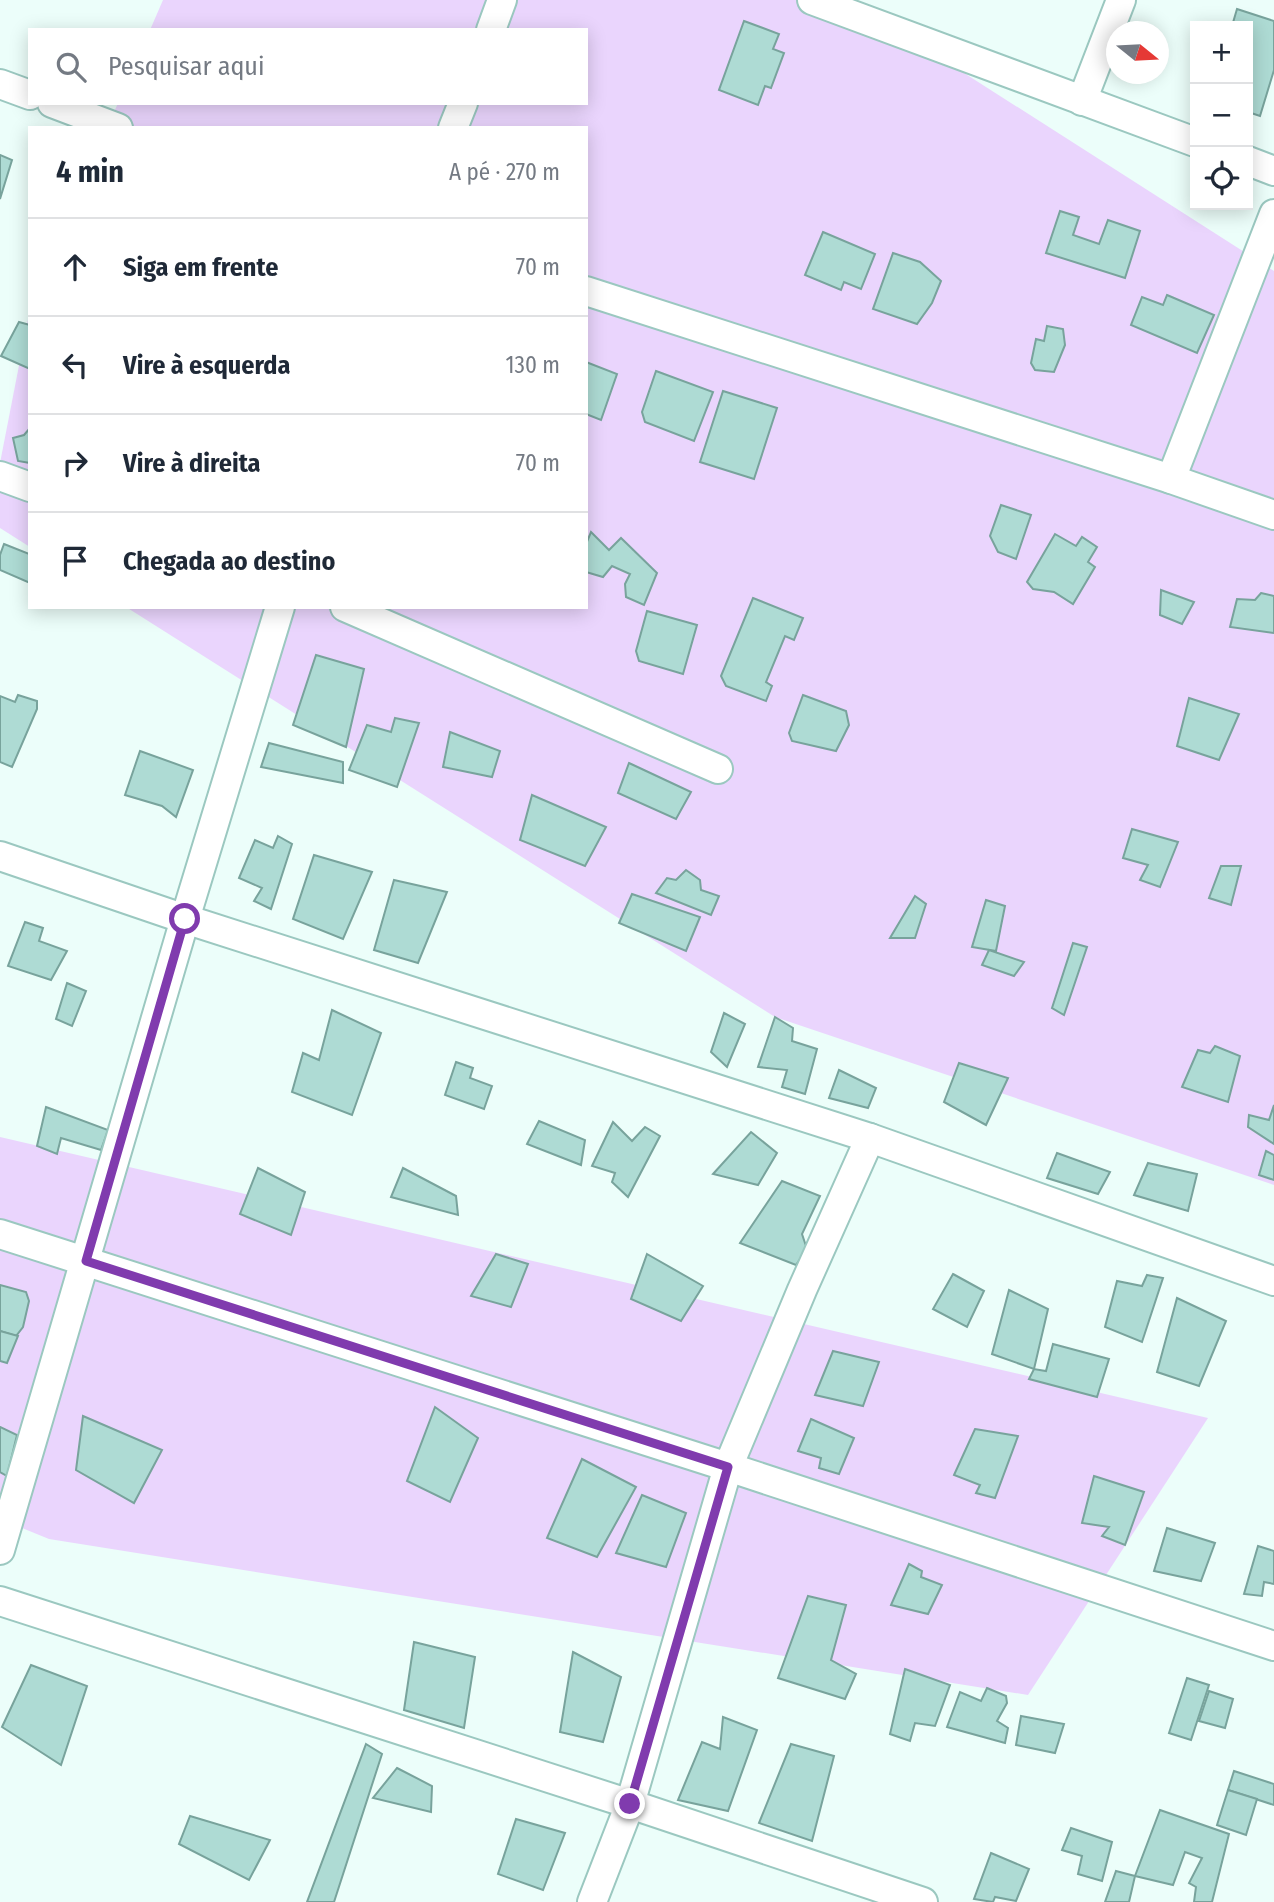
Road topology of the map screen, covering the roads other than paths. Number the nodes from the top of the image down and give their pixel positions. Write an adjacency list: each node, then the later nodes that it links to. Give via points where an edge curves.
1 (502, 0): 4 (street)
2 (812, 0): 7 (street)
3 (1121, 0): 7 (street)
4 (492, 28)
5 (0, 84): 6 (street)
6 (28, 94)
7 (1082, 101): 12 (street)
8 (57, 105): 10 (street)
9 (462, 105): 11 (street)
10 (113, 126)
11 (454, 126)
12 (1190, 140)
13 (1253, 163): 14 (street)
14 (1274, 171)
15 (1274, 214): 18 (street)
16 (588, 292): 18 (street)
17 (0, 476): 19 (street)
18 (1171, 479): 20 (street)
19 (28, 485)
20 (1274, 515)
21 (279, 609): 25 (street)
22 (350, 609): 23 (street)
23 (718, 769)
24 (0, 856): 25 (street)
25 (185, 919): 26 (street); 28 (street)
26 (870, 1138): 29 (street); 30 (street)
27 (0, 1234): 28 (street)
28 (86, 1261): 30 (street); 31 (street)
29 (1274, 1281)
30 (728, 1467): 33 (street); 34 (street)
31 (0, 1550)
32 (0, 1601): 34 (street)
33 (1274, 1646)
34 (630, 1804): 35 (street); 36 (street)
35 (592, 1902)
36 (923, 1902)

